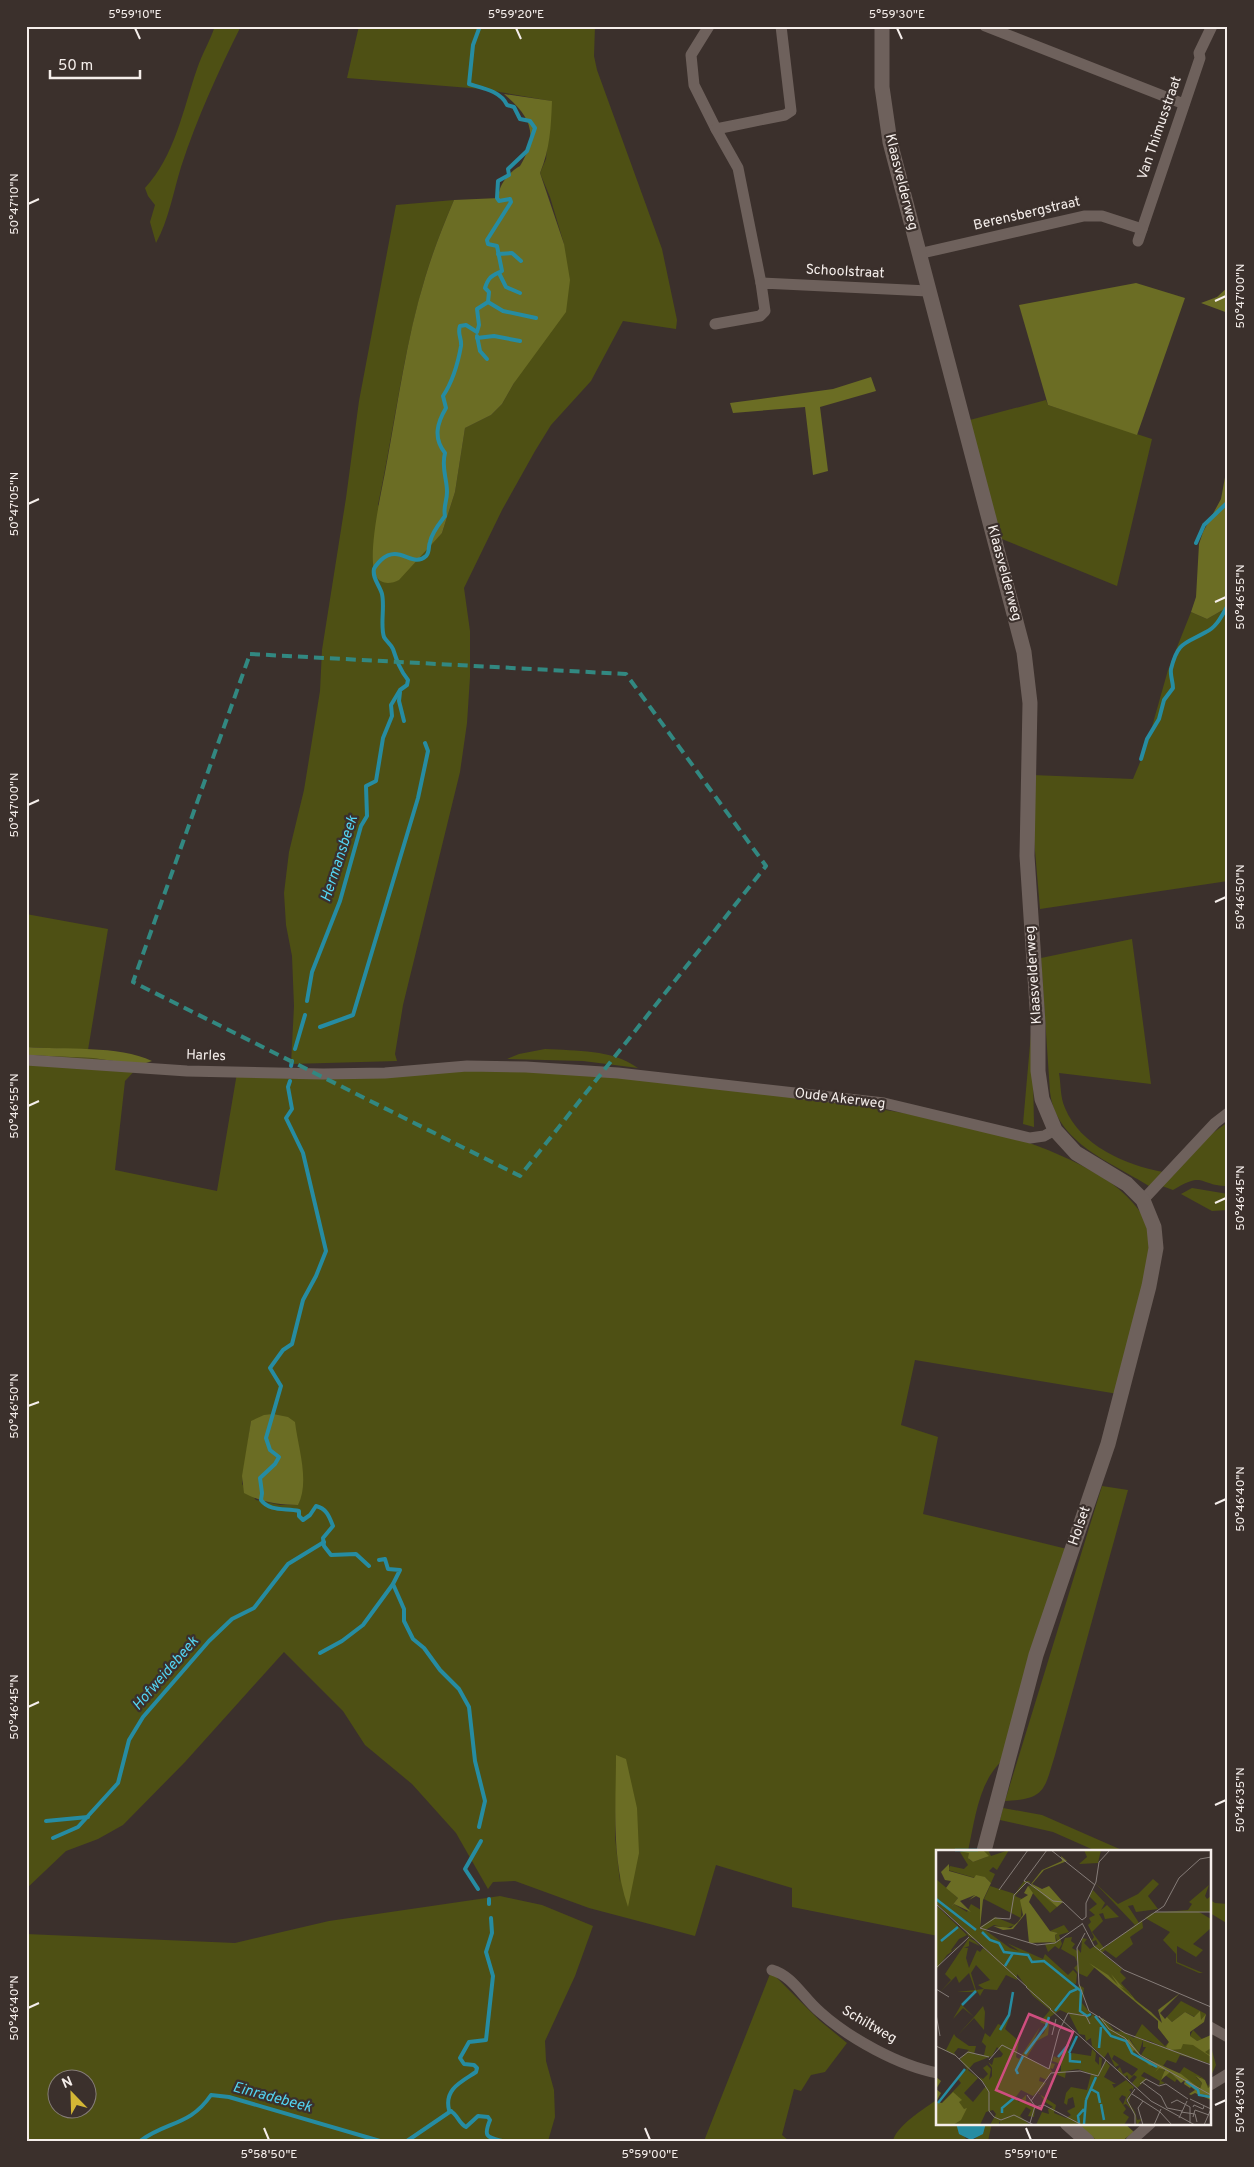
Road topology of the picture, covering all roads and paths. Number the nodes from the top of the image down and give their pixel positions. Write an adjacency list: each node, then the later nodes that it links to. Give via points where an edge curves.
1 (709, 26): 7 (street, via 691,55 694,85)
2 (781, 26): 7 (street, via 791,110 785,115)
3 (882, 26): 10 (street, Klaasvelderweg, via 884,106)
4 (985, 26): 6 (street)
5 (1212, 26): 6 (street, Van Thimusstraat)
6 (1184, 104): 8 (street, Van Thimusstraat)
7 (716, 129): 11 (street, via 738,168)
8 (1142, 229): 9 (street, Van Thimusstraat); 10 (street, Berensbergstraat, via 1102,216 1084,216)
9 (1138, 241)
10 (918, 254): 12 (street, Klaasvelderweg)
11 (761, 283): 12 (street, Schoolstraat); 13 (street, via 766,305 760,316)
12 (928, 291): 17 (street, Klaasvelderweg, via 1024,652 1030,703 1026,856 1038,1023 1038,1071 1042,1099)
13 (715, 324)
14 (26, 1060): 15 (street, Harles, via 186,1071)
15 (385, 1073): 17 (street, Oude Akerweg, via 484,1066 618,1073 884,1103 1030,1138)
16 (1228, 1113): 18 (street)
17 (1055, 1130): 18 (street, via 1076,1153 1127,1184)
18 (1143, 1200): 19 (street, Holset, via 1154,1227 1156,1248 1149,1286 1104,1457 1028,1680)
19 (984, 1850)
20 (772, 1970): 23 (street, Schiltweg, via 784,1974 818,2010 844,2031 897,2059)
21 (1212, 2028): 22 (street)
22 (1228, 2037)
23 (936, 2073)
24 (1228, 2074): 25 (street)
25 (1212, 2084)
26 (1068, 2124): 28 (street)
27 (1150, 2124): 29 (street)
28 (1087, 2141)
29 (1131, 2141)

